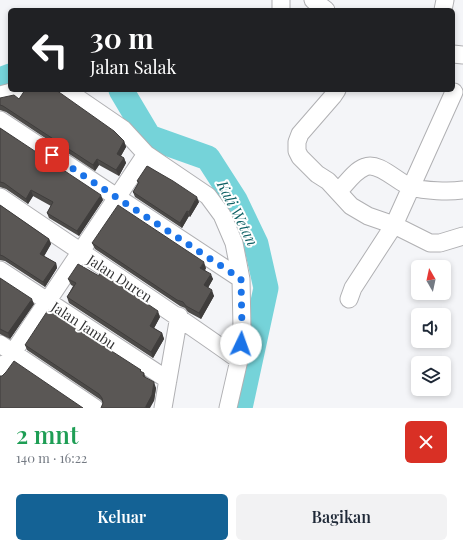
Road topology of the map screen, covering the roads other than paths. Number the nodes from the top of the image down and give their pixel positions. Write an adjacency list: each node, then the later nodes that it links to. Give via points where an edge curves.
1 (313, 0): 2 (street)
2 (323, 8)
3 (11, 92): 7 (street)
4 (69, 92): 9 (street, via 123,129)
5 (336, 92): 12 (street, via 300,134 297,151 300,157)
6 (456, 92): 10 (street)
7 (0, 95)
8 (0, 120): 14 (street)
9 (146, 154): 14 (street); 19 (street, via 208,196 222,215 234,243)
10 (411, 187): 11 (street, via 448,192); 12 (street, via 371,165 356,171); 15 (street)
11 (463, 190)
12 (338, 192): 15 (street, via 351,206 368,216)
13 (0, 197): 17 (street, Jalan Duren)
14 (116, 198): 17 (street); 19 (street)
15 (394, 225): 16 (street, via 430,243 440,243); 20 (street, via 353,288)
16 (463, 236)
17 (80, 252): 21 (street); 22 (street, Jalan Duren)
18 (0, 270): 21 (street, Jalan Jambu)
19 (241, 279): 24 (street, via 242,329)
20 (349, 299)
21 (48, 301): 23 (street); 26 (street, Jalan Jambu)
22 (179, 316): 24 (street, Jalan Duren); 26 (street)
23 (6, 349): 25 (street); 27 (street)
24 (239, 360): 29 (street)
25 (0, 372)
26 (168, 380): 28 (street)
27 (95, 408)
28 (163, 408)
29 (228, 408)

